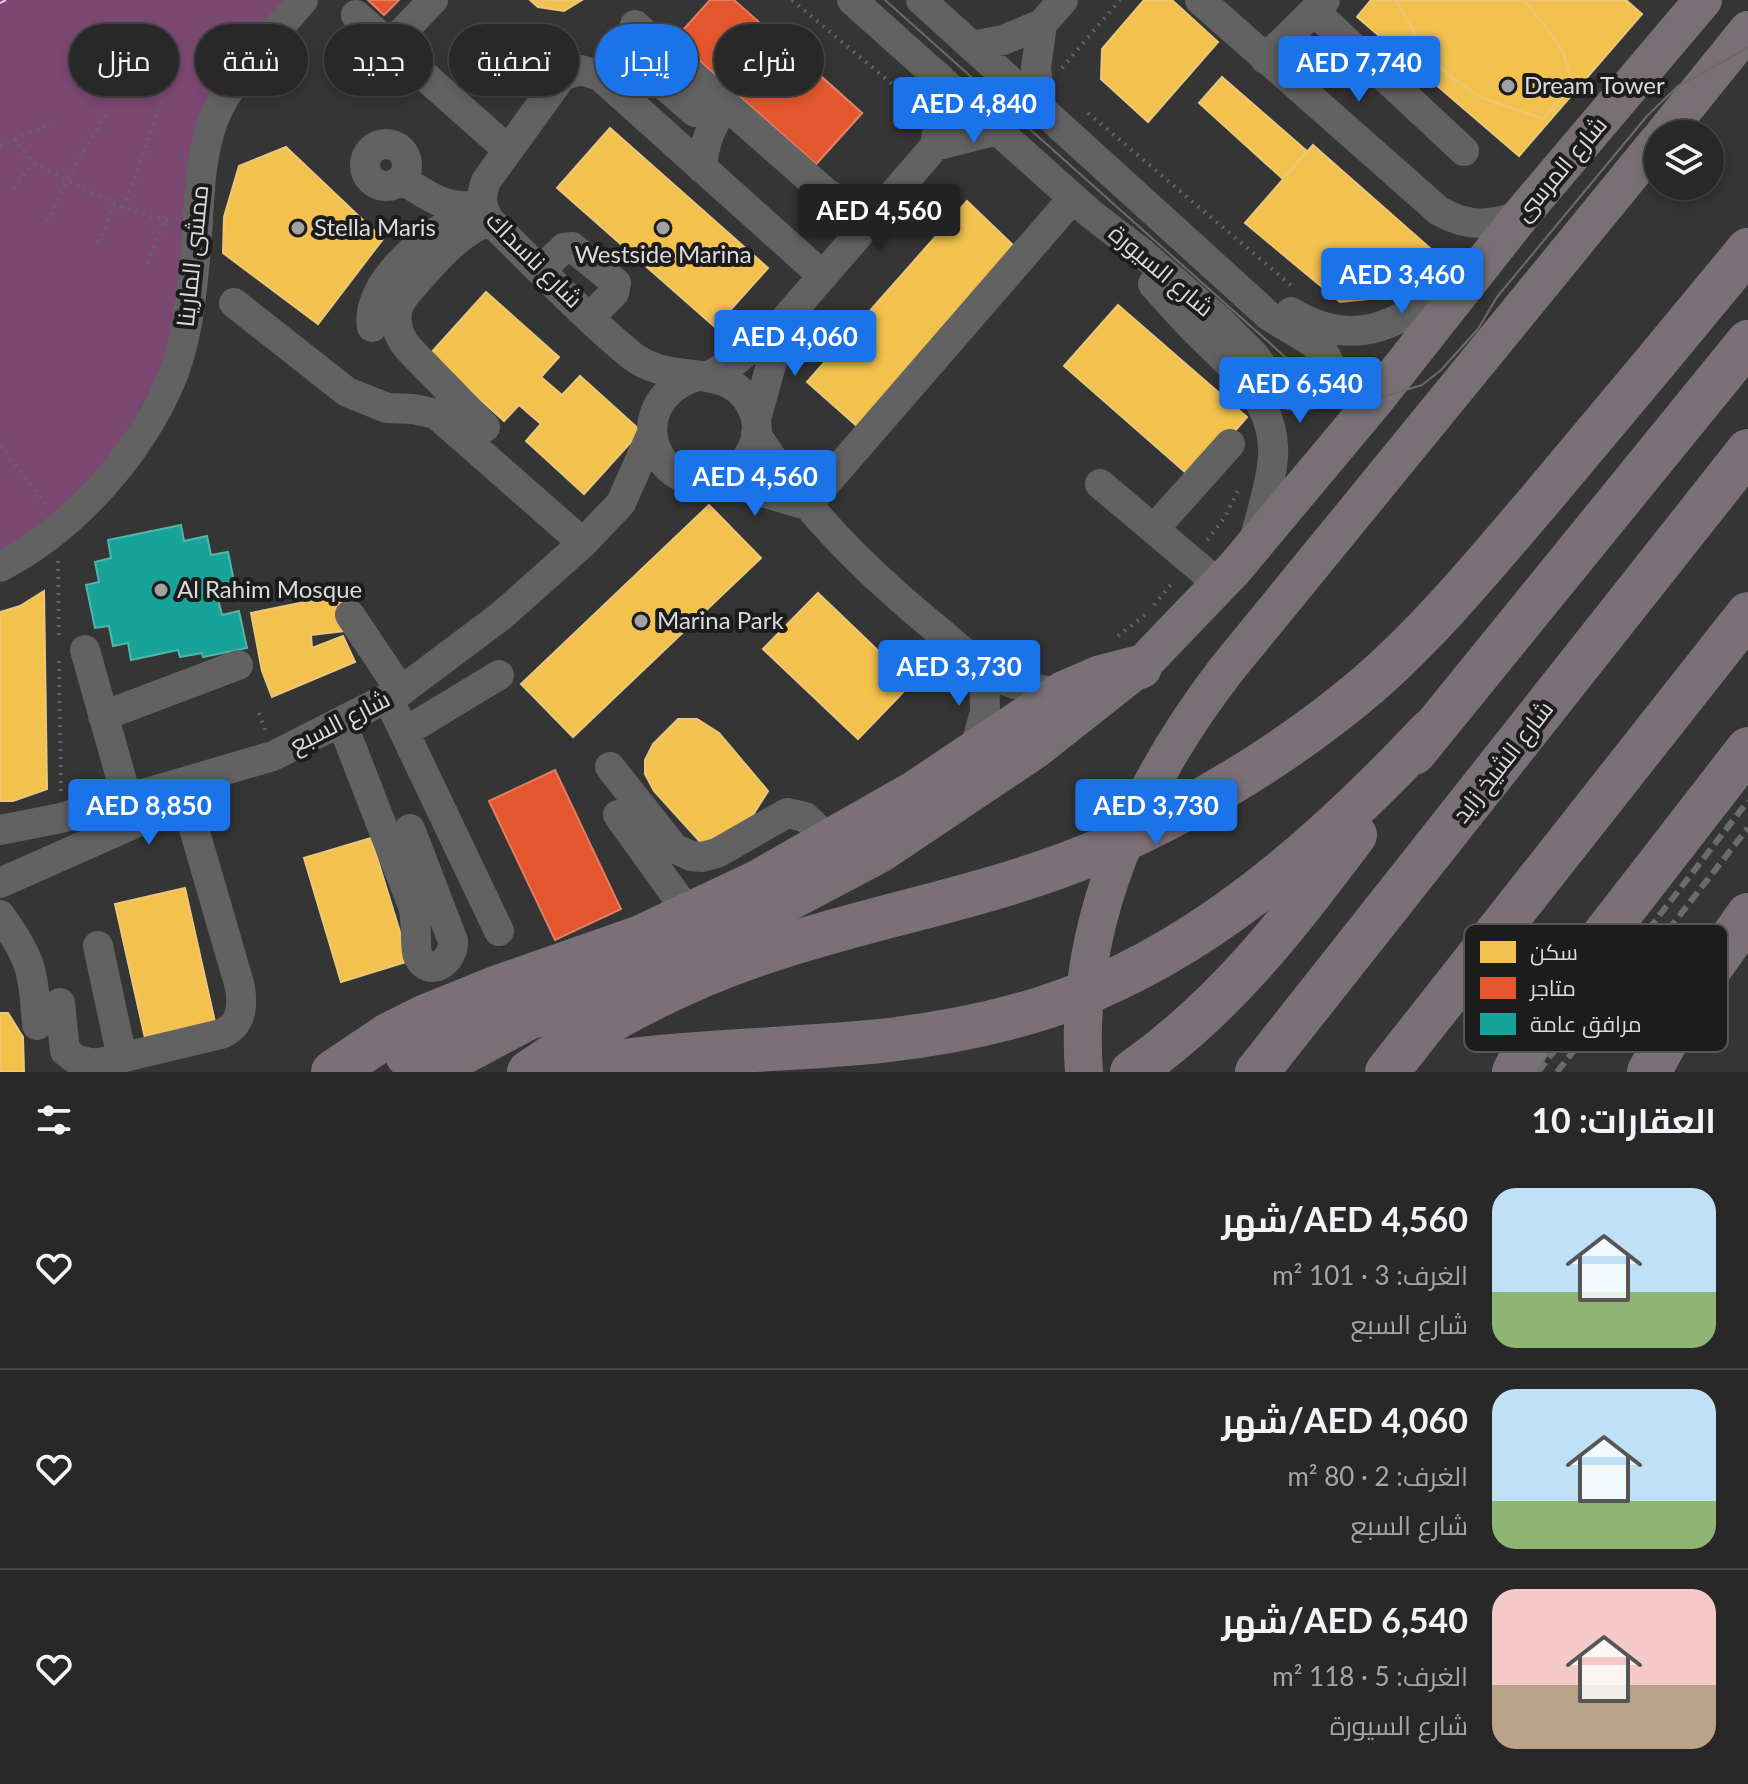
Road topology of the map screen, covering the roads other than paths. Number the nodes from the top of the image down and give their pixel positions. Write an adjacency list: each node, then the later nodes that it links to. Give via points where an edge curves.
1 (303, 0): 58 (street, ممشى المارينا, via 235,79 213,121 203,161 191,297 168,387 108,478 53,518 27,553)
2 (433, 0): 11 (street)
3 (852, 0): 17 (street, شارع السيورة, via 892,36)
4 (922, 0): 14 (street, شارع السيورة)
5 (1063, 0): 12 (street)
6 (1200, 0): 15 (street)
7 (1320, 5): 15 (street); 25 (street)
8 (1693, 6): 32 (main road, شارع المرسى)
9 (356, 15): 10 (street)
10 (366, 24)
11 (410, 24)
12 (1042, 24): 14 (street); 18 (street)
13 (1748, 30): 21 (main road)
14 (972, 46): 18 (street, شارع السيورة)
15 (1265, 59): 32 (street, via 1439,211 1482,225)
16 (433, 83): 24 (street)
17 (928, 84): 22 (street, شارع السيورة); 23 (street, via 941,107)
18 (1043, 86): 33 (street, شارع السيورة)
19 (698, 95): 20 (street)
20 (711, 103): 27 (street, via 687,132); 29 (street, via 837,200 863,207)
21 (1675, 120)
22 (998, 130): 23 (street); 30 (street, شارع السيورة)
23 (935, 146): 29 (street)
24 (508, 150): 27 (street, شارع ناسداك, via 562,76 581,70 600,76); 31 (street, شارع ناسداك, via 486,181)
25 (1464, 151)
26 (1644, 158): 105 (main road, via 1226,670 1174,743 1145,796 1101,907 1089,963)
27 (695, 161): 37 (street, شارع ناسداك)
28 (404, 171): 31 (street, via 427,196 447,205)
29 (886, 203): 37 (street)
30 (1082, 206): 33 (street, شارع السيورة, via 1221,322 1282,393 1305,398 1316,394 1329,372 1319,347 1269,316); 54 (street); 57 (street, شارع السيورة, via 1249,384 1262,405 1273,454)
31 (484, 207): 36 (street, شارع ناسداك); 41 (street, via 441,227 418,245 377,293); 46 (street, via 401,301 396,322 408,348)
32 (1522, 214): 35 (main road, شارع المرسى)
33 (1192, 244): 35 (street, شارع السيورة, via 1303,319 1347,331 1391,324 1413,313)
34 (1748, 250): 103 (highway, via 1482,568 1409,647 1327,717 1239,779 1144,830 1045,872 788,944 714,971 614,1019)
35 (1488, 258): 57 (main road, شارع المرسى)
36 (541, 270): 39 (street, شارع ناسداك); 39 (street, via 572,247 616,283 614,293)
37 (823, 276): 40 (street)
38 (234, 303): 56 (street, via 347,392 387,408 436,414)
39 (590, 317): 43 (street, شارع ناسداك)
40 (782, 323): 44 (street, via 760,344); 47 (street)
41 (372, 327)
42 (1748, 342): 71 (highway)
43 (633, 357): 44 (street, شارع ناسداك, via 662,370); 45 (street, شارع ناسداك)
44 (701, 377): 45 (street, via 678,383 664,394); 47 (street, via 725,380 740,390 750,403)
45 (653, 421): 50 (street, via 661,458); 53 (street, شارع السبع)
46 (485, 427)
47 (756, 427): 51 (street, via 744,463); 54 (street)
48 (1230, 444): 55 (street)
49 (1748, 451): 107 (highway, شارع الشيخ زايد)
50 (682, 476): 51 (street); 53 (street, شارع السبع)
51 (717, 479): 54 (street)
52 (1100, 484): 55 (street)
53 (621, 503): 56 (street, شارع السبع)
54 (807, 505): 65 (street, via 888,590)
55 (1154, 529): 59 (street)
56 (583, 543): 68 (street, شارع السبع, via 501,616)
57 (1254, 543): 59 (main road, شارع المرسى)
58 (0, 567)
59 (1220, 585): 63 (main road, شارع المرسى)
60 (1748, 614): 88 (highway)
61 (350, 615): 68 (street)
62 (68, 650): 69 (street)
63 (1126, 654): 67 (highway, via 1101,677); 95 (main road, شارع المرسى, via 1035,750 880,854 757,919)
64 (238, 665): 69 (street)
65 (984, 669): 67 (street, via 1023,687); 74 (street, via 985,712)
66 (499, 675): 72 (street)
67 (1064, 693): 74 (highway)
68 (387, 699): 70 (street, شارع السبع); 72 (street); 83 (street)
69 (103, 716): 77 (street)
70 (342, 723): 75 (street, شارع السبع); 80 (street, via 413,906 417,937 453,941)
71 (1430, 731): 104 (highway, via 1348,815 1258,890 1161,956 1043,1009 959,1030 881,1041 671,1055); 106 (highway, via 1258,959 1198,1021)
72 (405, 732): 90 (street)
73 (1748, 749): 89 (highway)
74 (974, 752): 82 (highway)
75 (273, 756): 77 (street, شارع السبع); 78 (street)
76 (610, 767): 82 (street, via 674,848 691,856 717,853 787,813 805,817)
77 (127, 799): 81 (street, شارع السبع)
78 (186, 801): 84 (street); 99 (street, via 240,987 240,1017 221,1034)
79 (618, 815): 86 (street)
80 (410, 829)
81 (0, 830): 84 (street, via 15,859)
82 (831, 841): 86 (highway)
83 (452, 873)
84 (3, 882)
85 (0, 915): 96 (street, via 28,958)
86 (690, 915): 100 (highway, via 460,1000 388,1035)
87 (1748, 915): 91 (highway)
88 (1504, 924)
89 (1612, 924)
90 (499, 931)
91 (1728, 943)
92 (98, 946): 99 (street)
93 (1464, 974): 108 (highway)
94 (60, 1003): 99 (street, via 63,1041 70,1056 95,1064)
95 (542, 1014): 101 (highway, via 448,1038); 102 (main road, شارع المرسى)
96 (37, 1025)
97 (1524, 1052): 109 (highway)
98 (1660, 1052): 110 (highway)
99 (122, 1058)
100 (333, 1072)
101 (377, 1072)
102 (433, 1072)
103 (529, 1072)
104 (556, 1072)
105 (1084, 1072)
106 (1132, 1072)
107 (1257, 1072)
108 (1387, 1072)
109 (1514, 1072)
110 (1649, 1072)

